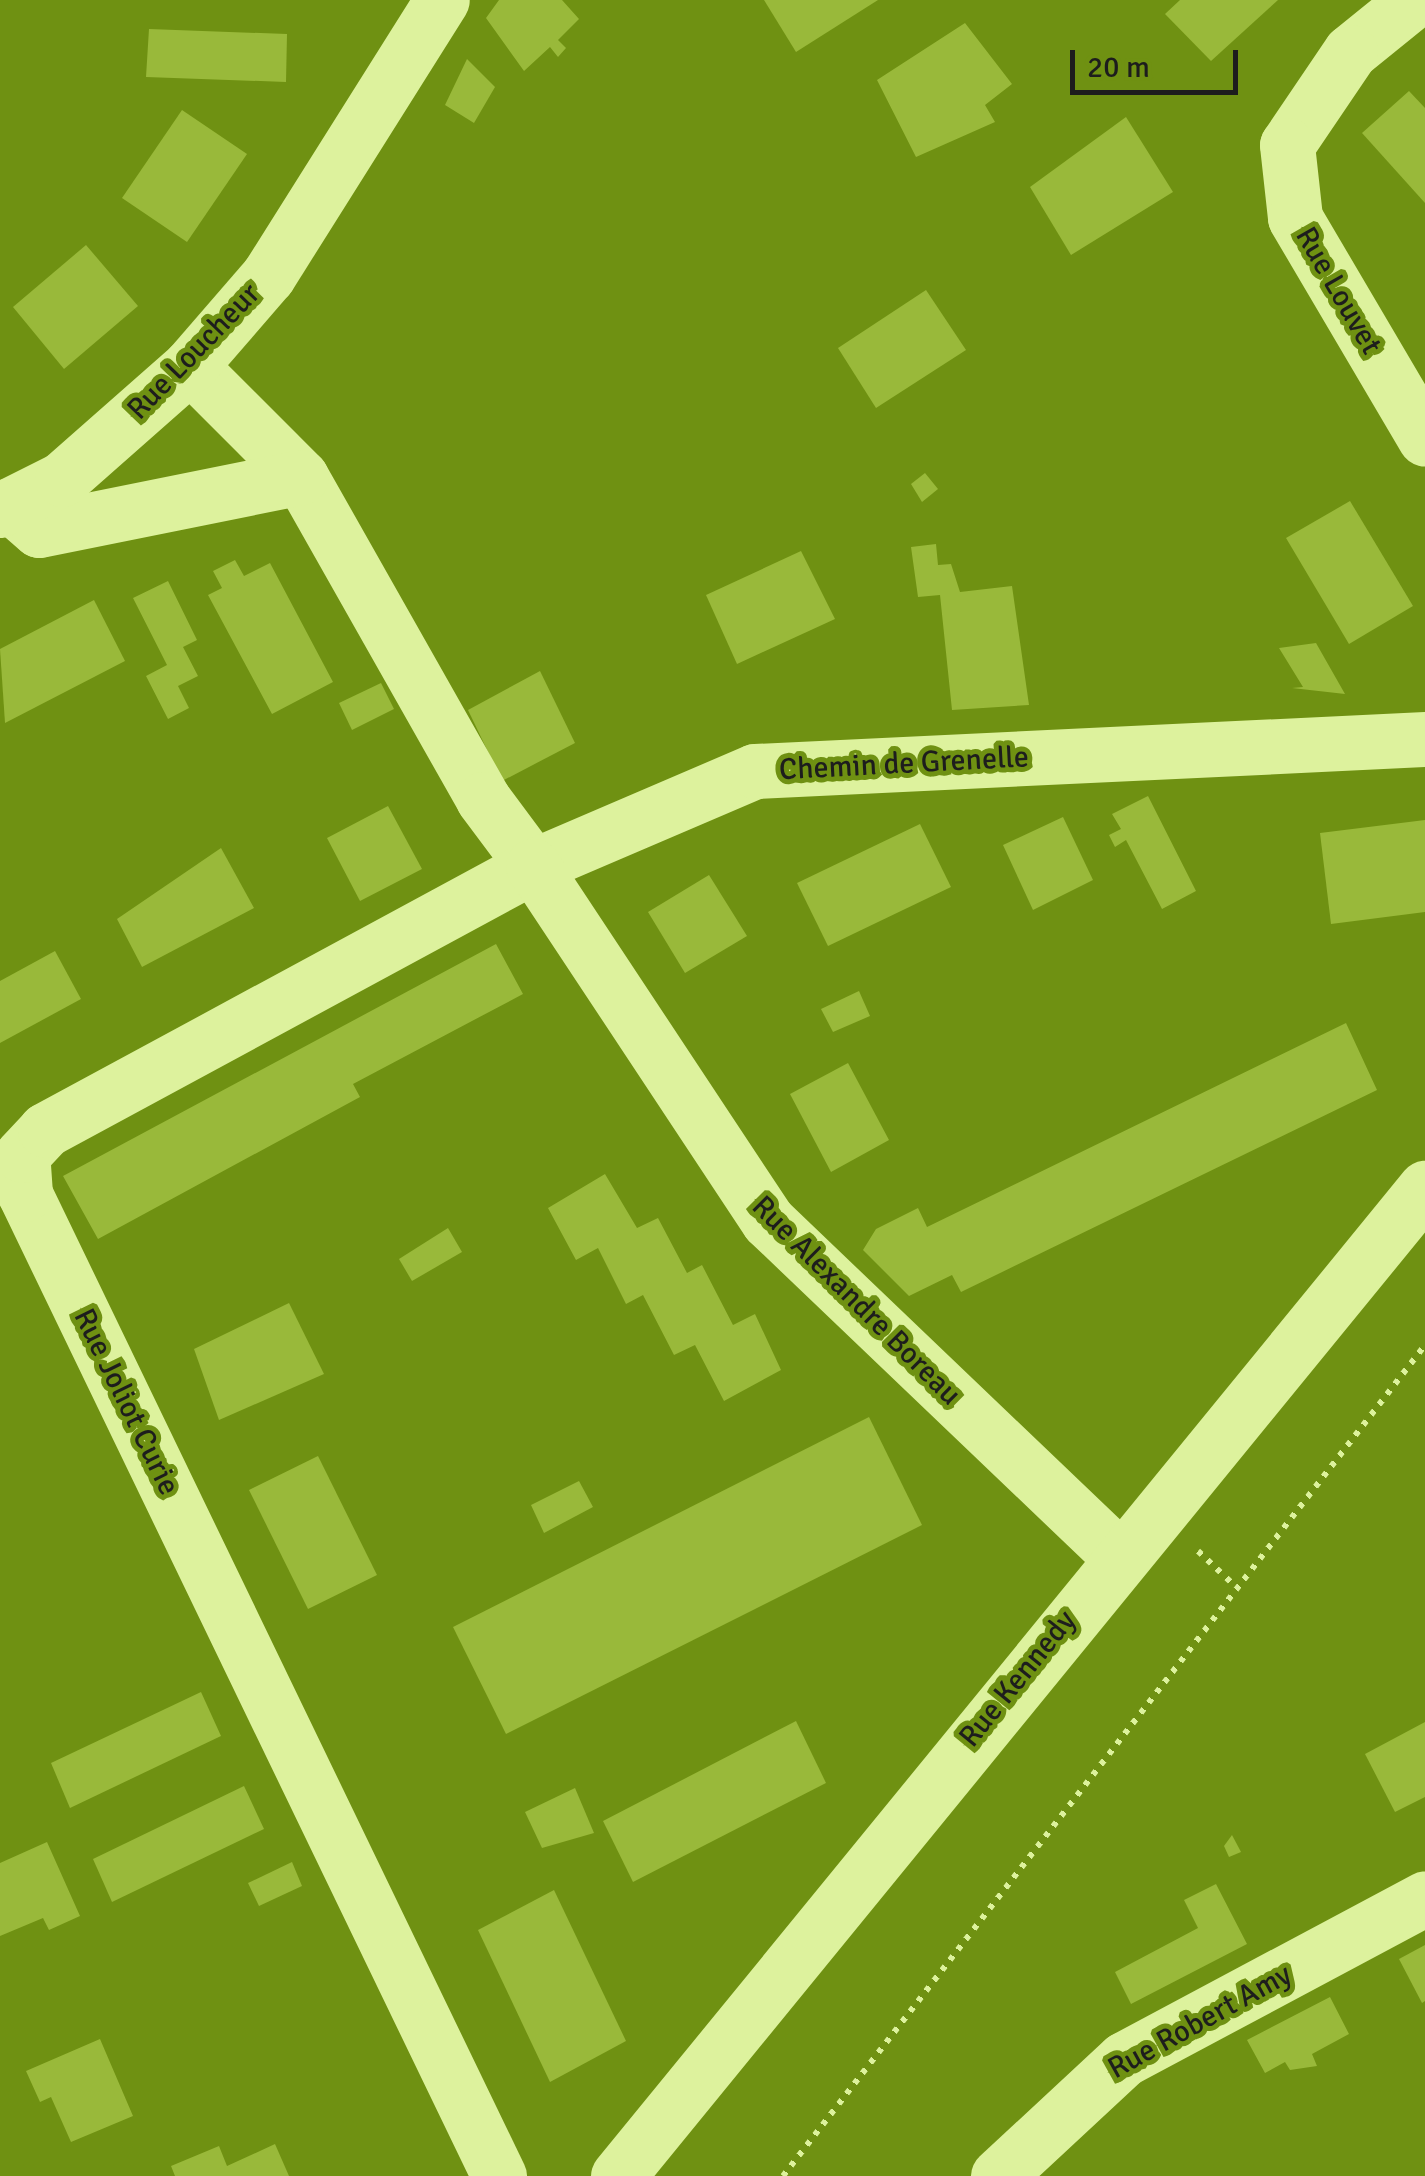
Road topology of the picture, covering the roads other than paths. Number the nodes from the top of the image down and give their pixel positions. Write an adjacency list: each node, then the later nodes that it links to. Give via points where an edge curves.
1 (442, 0): 3 (street, Rue Loucheur, via 268,276)
2 (1414, 0): 4 (street, Rue Louvet, via 1350,52 1287,145 1294,218)
3 (190, 366): 5 (street); 6 (street, Rue Loucheur, via 62,479)
4 (1425, 439)
5 (301, 476): 6 (street, via 39,530); 8 (street, via 482,799)
6 (5, 507)
7 (1425, 739): 8 (street, Chemin de Grenelle, via 755,771)
8 (533, 866): 10 (street, Rue Alexandre Boreau, via 768,1221); 12 (street, Rue Joliot Curie, via 45,1130 22,1155 25,1194)
9 (1425, 1188): 10 (street, Rue Kennedy)
10 (1118, 1555): 13 (street, Rue Kennedy)
11 (1425, 1898): 14 (street, Rue Robert Amy, via 1124,2059 1020,2146)
12 (500, 2176)
13 (618, 2176)
14 (998, 2176)

